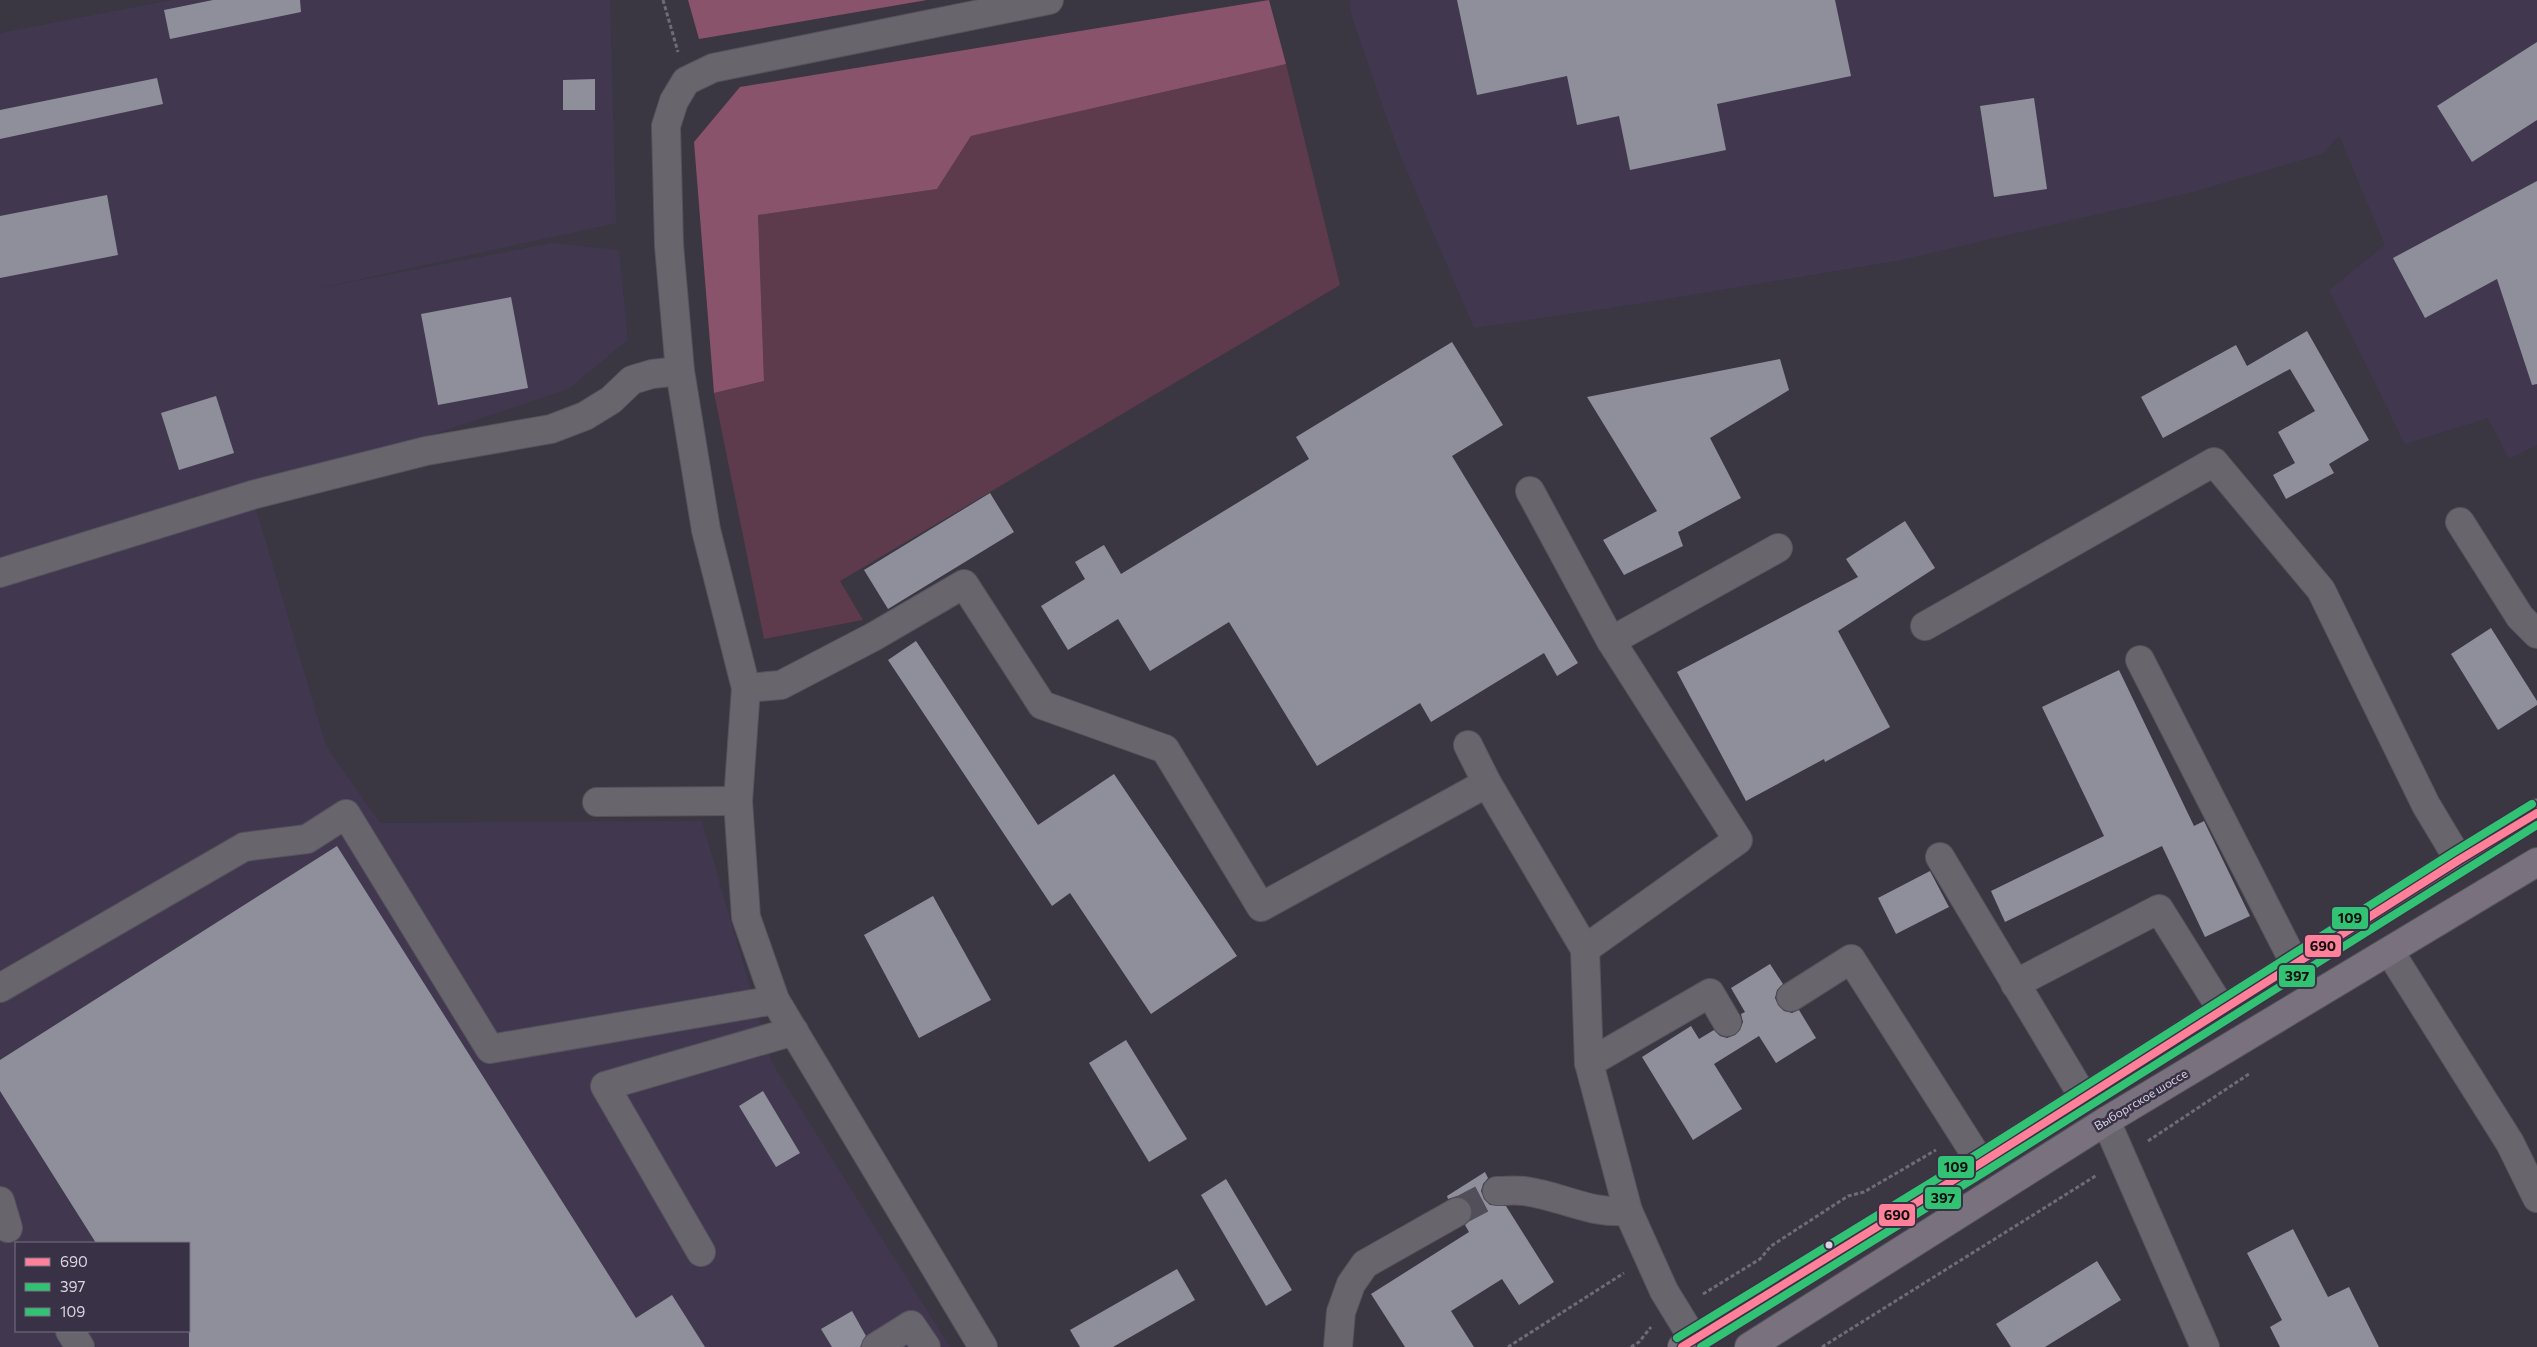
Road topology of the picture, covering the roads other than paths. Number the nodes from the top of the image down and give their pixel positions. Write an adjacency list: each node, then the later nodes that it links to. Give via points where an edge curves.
1 (1050, 0): 2 (street, via 713,68 686,81 674,101 666,126 669,245)
2 (680, 371): 6 (street, via 632,380 611,400 551,429 426,451 252,495); 11 (street, via 706,530)
3 (1530, 491): 9 (street)
4 (2460, 522): 8 (street, via 2520,617)
5 (1778, 548): 9 (street)
6 (0, 573)
7 (1924, 626): 18 (street, via 2214,462 2321,590 2426,805)
8 (2537, 634)
9 (1611, 641): 20 (street, via 1738,840)
10 (2140, 660): 22 (street)
11 (746, 688): 13 (street, via 781,685 964,584 1042,705 1165,749 1261,907); 14 (street)
12 (1468, 745): 13 (street)
13 (1487, 783): 20 (street)
14 (738, 801): 15 (street); 26 (street, via 746,917)
15 (597, 802)
16 (2537, 813): 18 (main road)
17 (1940, 857): 23 (street)
18 (2459, 860): 22 (main road)
19 (2537, 862): 21 (main road, Выборгское шоссе)
20 (1585, 949): 30 (street)
21 (2390, 952): 32 (main road, Выборгское шоссе); 35 (street, via 2510,1143)
22 (2295, 964): 27 (main road)
23 (2015, 984): 27 (street, via 2159,909); 31 (street)
24 (0, 988): 26 (street, via 244,847 307,839 346,814 490,1049)
25 (1791, 997): 33 (street, via 1851,959)
26 (775, 1000): 29 (street)
27 (2222, 1010): 31 (main road)
28 (1727, 1022): 30 (street, via 1710,993)
29 (794, 1031): 40 (street, via 604,1086); 46 (street)
30 (1589, 1063): 37 (street)
31 (2084, 1098): 33 (main road)
32 (2106, 1121): 48 (main road, Выборгское шоссе); 49 (street)
33 (1980, 1163): 42 (main road)
34 (1496, 1191): 37 (street, via 1524,1191 1581,1207)
35 (2537, 1198)
36 (0, 1201): 39 (street)
37 (1628, 1211): 42 (street)
38 (1457, 1212): 47 (street, via 1365,1264 1351,1284 1341,1312)
39 (8, 1234)
40 (701, 1252)
41 (71, 1332): 43 (street)
42 (1688, 1343)
43 (80, 1347)
44 (876, 1347): 45 (street, via 911,1325)
45 (926, 1347)
46 (982, 1347)
47 (1338, 1347)
48 (1749, 1347)
49 (2205, 1347)

